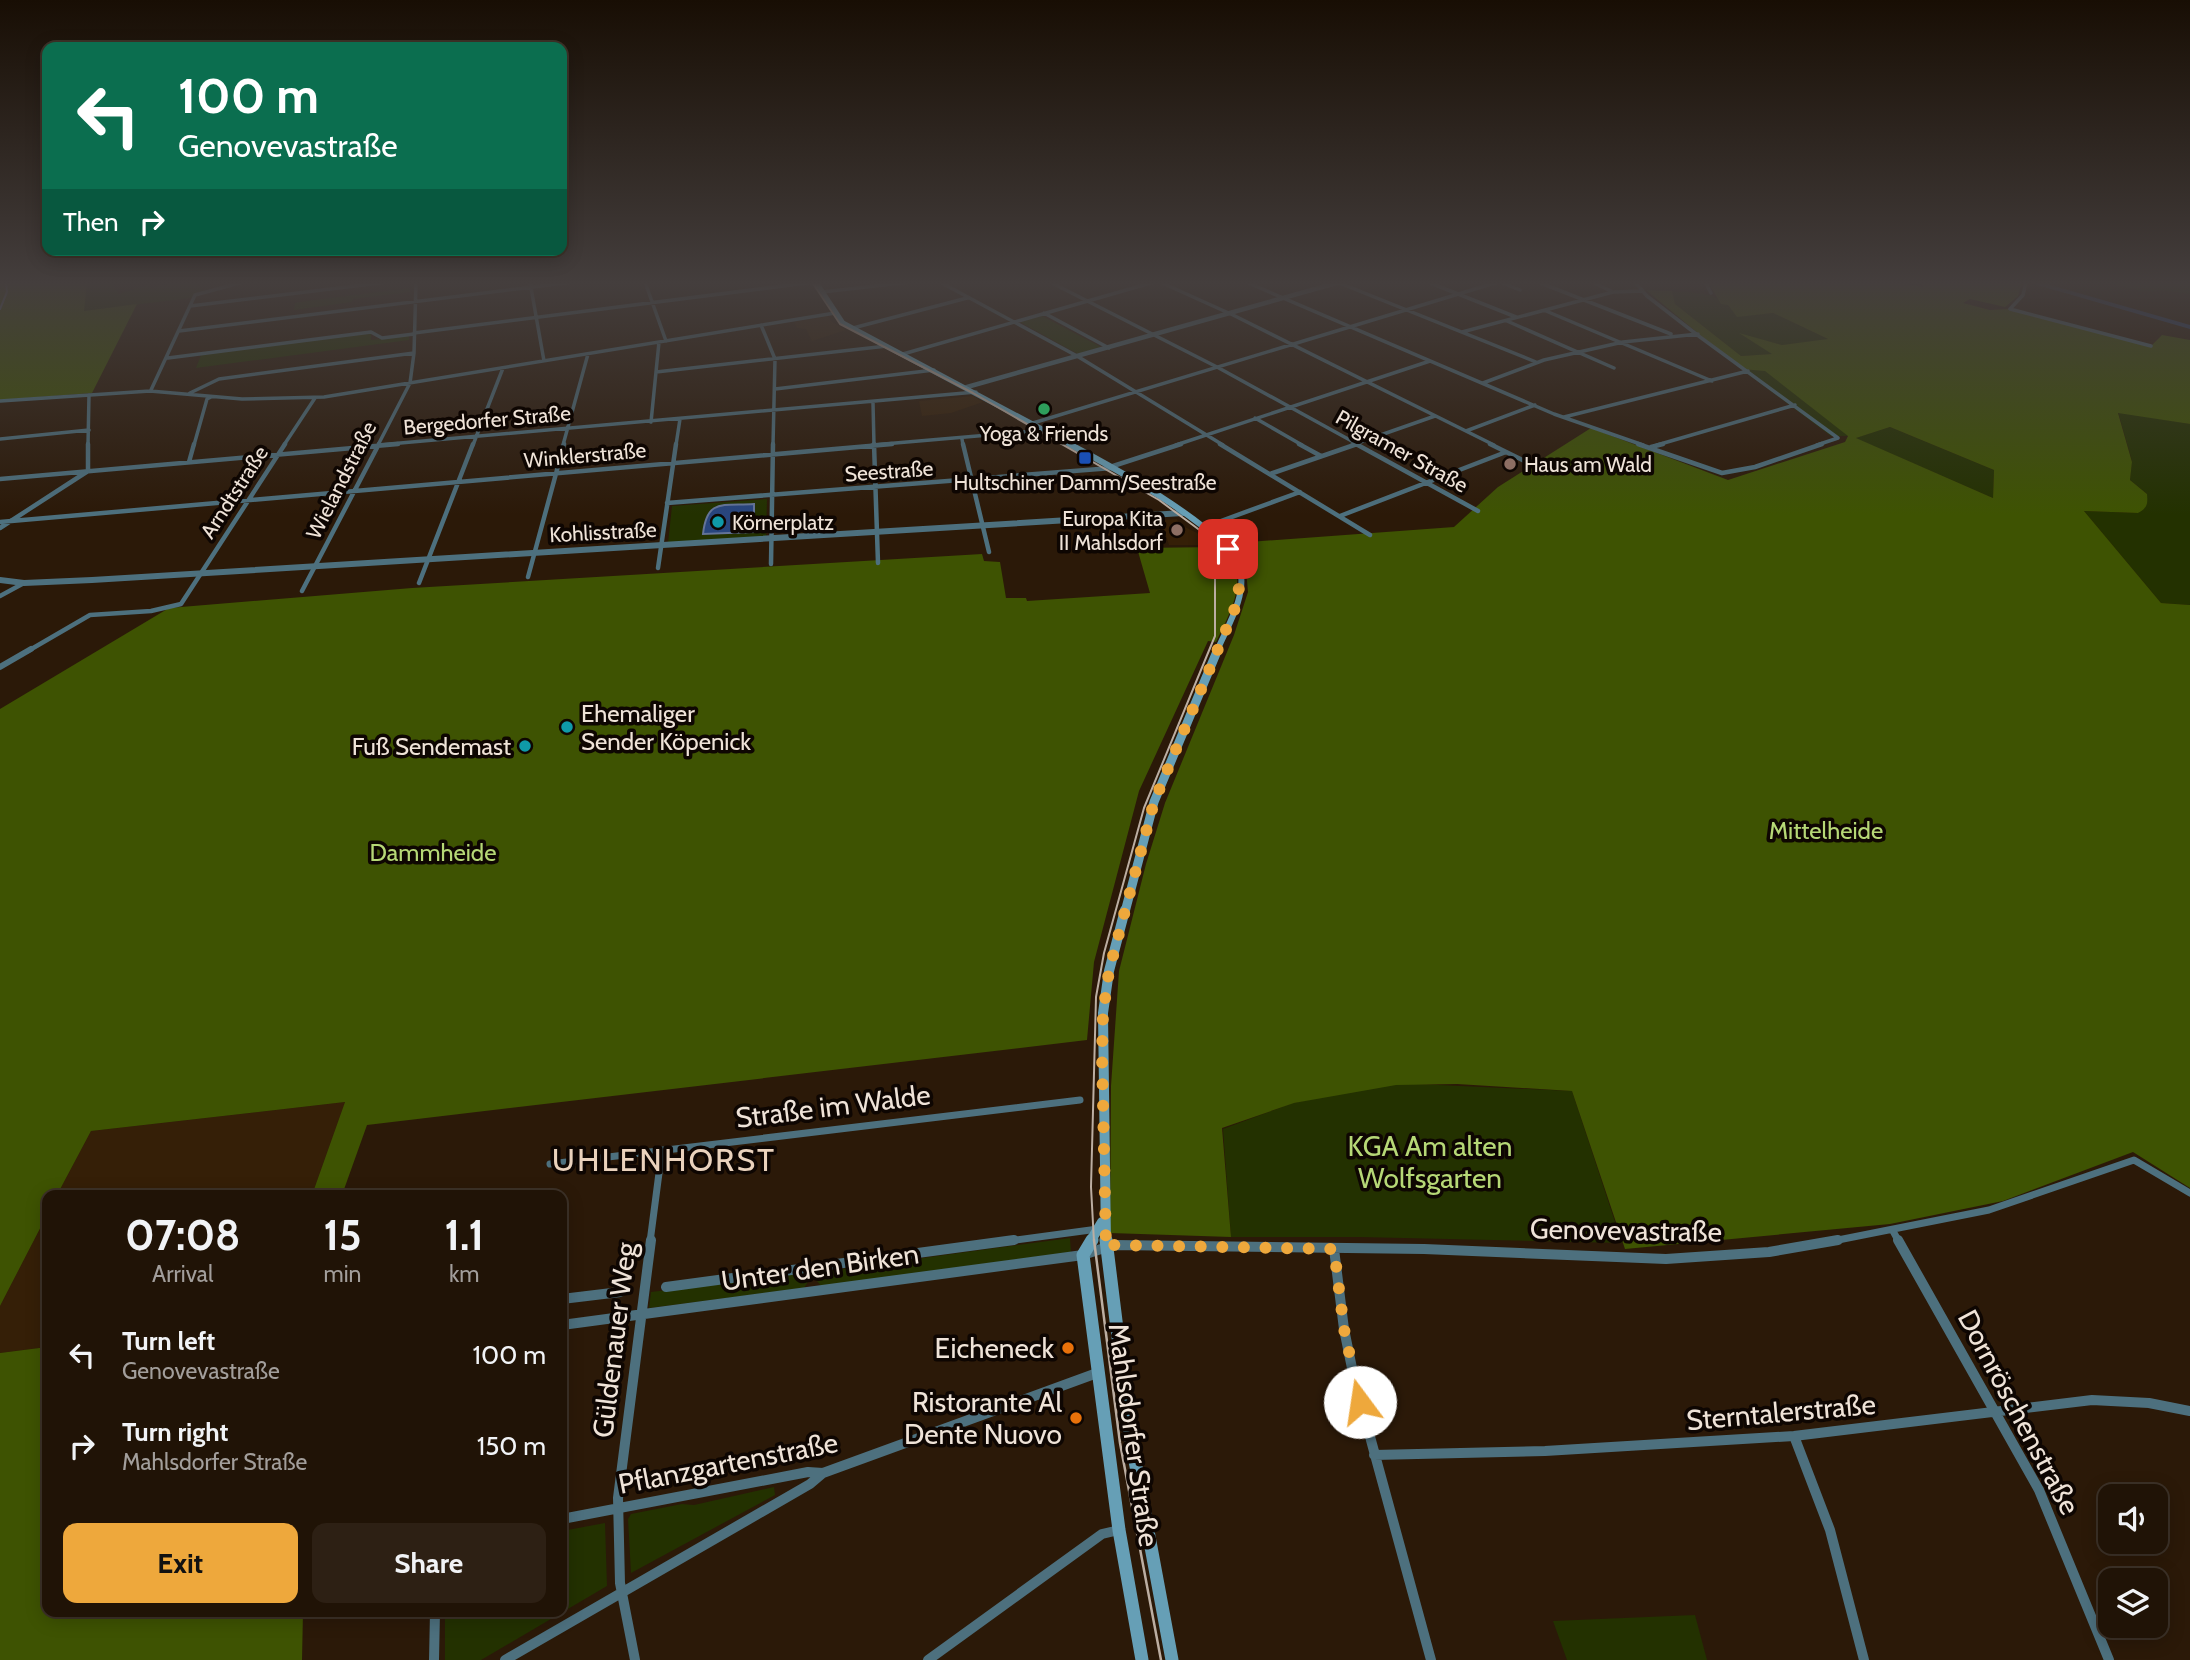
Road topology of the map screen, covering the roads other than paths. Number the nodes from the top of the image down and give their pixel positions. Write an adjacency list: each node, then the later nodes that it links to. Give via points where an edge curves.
1 (167, 359): 36 (street)
2 (365, 359): 39 (street, via 219,379)
3 (413, 359): 32 (street)
4 (553, 359): 21 (street)
5 (586, 359): 55 (street)
6 (657, 359): 29 (street)
7 (771, 359): 29 (street)
8 (775, 359): 35 (street)
9 (914, 359): 27 (main road)
10 (1065, 359): 34 (street)
11 (1083, 359): 38 (street)
12 (1203, 359): 24 (street, Pilgramer Straße)
13 (1243, 359): 24 (street)
14 (1321, 359): 31 (street)
15 (1426, 359): 22 (street)
16 (1530, 359): 23 (street)
17 (1547, 359): 23 (street)
18 (1596, 359): 26 (street)
19 (1663, 359): 30 (street)
20 (1732, 359): 28 (street)
21 (544, 361): 25 (street)
22 (1430, 361): 31 (street, Seestraße); 33 (street)
23 (1536, 362): 33 (street)
24 (1217, 367): 38 (street); 47 (street, Pilgramer Straße)
25 (503, 368): 32 (street); 60 (street)
26 (1614, 368)
27 (934, 370): 34 (main road); 35 (street)
28 (1748, 371): 30 (street); 46 (street)
29 (656, 372): 53 (street)
30 (1712, 381): 50 (street)
31 (1367, 382): 47 (street, Seestraße); 49 (street)
32 (410, 383): 42 (street); 64 (street, Wielandstraße)
33 (1483, 383): 45 (street)
34 (967, 387): 37 (main road)
35 (775, 389): 48 (street)
36 (150, 391): 39 (street); 40 (street)
37 (976, 392): 44 (street, Bergedorfer Straße); 54 (main road)
38 (1135, 392): 54 (street); 59 (street)
39 (188, 394): 41 (street)
40 (89, 395): 43 (street); 56 (street)
41 (211, 397): 42 (street); 71 (street)
42 (315, 398): 68 (street, Arndtstraße)
43 (0, 401)
44 (873, 403): 48 (street, Bergedorfer Straße); 65 (street)
45 (1535, 405): 50 (street); 58 (street)
46 (1795, 405): 66 (street); 66 (street, via 1838,438 1755,467 1723,473)
47 (1289, 407): 51 (street, Seestraße); 63 (street, Pilgramer Straße)
48 (774, 411): 52 (street, Bergedorfer Straße); 69 (street)
49 (1435, 416): 58 (street); 63 (street)
50 (1564, 416): 66 (street)
51 (1255, 418): 59 (street, Seestraße); 70 (street)
52 (680, 419): 53 (street, Bergedorfer Straße); 72 (street)
53 (651, 422): 55 (street, Bergedorfer Straße)
54 (1033, 423): 57 (main road)
55 (569, 429): 60 (street, Bergedorfer Straße); 76 (street)
56 (89, 430): 61 (street); 75 (street)
57 (1046, 430): 62 (street, Winklerstraße); 73 (main road)
58 (1466, 431): 67 (street)
59 (1205, 435): 73 (street, Seestraße); 77 (street)
60 (476, 437): 64 (street, Bergedorfer Straße); 80 (street)
61 (0, 439)
62 (962, 439): 65 (street, Winklerstraße); 79 (street)
63 (1356, 443): 70 (street); 81 (street, Pilgramer Straße)
64 (377, 445): 68 (street, Bergedorfer Straße); 83 (street, Wielandstraße)
65 (874, 446): 69 (street, Winklerstraße); 82 (street)
66 (1651, 447)
67 (1506, 452): 74 (street); 81 (street)
68 (277, 454): 71 (street, Bergedorfer Straße); 86 (street, Arndtstraße)
69 (773, 455): 72 (street, Winklerstraße); 85 (street)
70 (1321, 456): 77 (street)
71 (189, 462): 75 (street, Bergedorfer Straße)
72 (673, 463): 76 (street, Winklerstraße); 87 (street)
73 (1111, 468): 79 (street, Seestraße); 89 (main road)
74 (1539, 468)
75 (88, 471): 78 (street, Bergedorfer Straße); 91 (street)
76 (556, 473): 80 (street, Winklerstraße); 101 (street)
77 (1270, 474): 84 (street)
78 (0, 479)
79 (972, 480): 82 (street, Seestraße); 93 (street)
80 (458, 482): 83 (street, Winklerstraße); 102 (street)
81 (1426, 483): 88 (street, Pilgramer Straße); 90 (street)
82 (876, 488): 85 (street, Seestraße); 96 (street)
83 (354, 491): 86 (street, Winklerstraße); 105 (street, Wielandstraße)
84 (1300, 492): 90 (street); 95 (street)
85 (772, 495): 87 (street, Seestraße); 98 (street)
86 (248, 500): 91 (street, Winklerstraße); 107 (street, Arndtstraße)
87 (667, 503): 99 (street)
88 (1478, 511)
89 (1184, 513): 93 (street, Kohlisstraße); 95 (main road)
90 (1340, 516): 97 (street)
91 (11, 521): 92 (street, Winklerstraße); 94 (street)
92 (0, 522)
93 (983, 527): 96 (street, Kohlisstraße); 100 (street)
94 (0, 528)
95 (1202, 528): 119 (main road, Mahlsdorfer Straße, via 1228,549 1240,570 1238,601 1154,802 1105,992)
96 (876, 533): 98 (street, Kohlisstraße); 103 (street)
97 (1370, 535)
98 (772, 540): 99 (street, Kohlisstraße); 104 (street)
99 (661, 546): 101 (street, Kohlisstraße); 106 (street)
100 (989, 552)
101 (534, 553): 102 (street, Kohlisstraße); 108 (street)
102 (428, 560): 105 (street, Kohlisstraße); 111 (street)
103 (878, 563)
104 (771, 564)
105 (314, 566): 107 (street, Kohlisstraße); 112 (street, Wielandstraße)
106 (658, 568)
107 (201, 573): 110 (street, Kohlisstraße); 114 (street, Arndtstraße, via 181,604 90,615)
108 (528, 577)
109 (0, 580): 110 (street, Kohlisstraße)
110 (24, 583): 113 (street)
111 (419, 583)
112 (302, 592)
113 (0, 596)
114 (0, 667)
115 (1080, 1100): 116 (street, Straße im Walde)
116 (662, 1150): 117 (street, Straße im Walde); 127 (street, Güldenauer Weg)
117 (550, 1164)
118 (2190, 1193): 120 (street, Genovevastraße, via 2134,1160 2029,1198)
119 (1102, 1226): 121 (main road, Mahlsdorfer Straße); 123 (main road); 124 (street, Unter den Birken)
120 (1894, 1231): 122 (street, Genovevastraße, via 1769,1252 1666,1259); 131 (street, Dornröschenstraße)
121 (1106, 1248): 122 (street, Genovevastraße); 123 (street, Unter den Birken); 145 (main road, Mahlsdorfer Straße, via 1130,1434)
122 (1334, 1249): 133 (street, via 1344,1329)
123 (1083, 1255): 127 (street, Unter den Birken); 129 (main road, Mahlsdorfer Straße)
124 (666, 1287)
125 (620, 1292): 126 (street)
126 (567, 1298)
127 (640, 1314): 128 (street, Unter den Birken); 135 (street, Güldenauer Weg)
128 (567, 1324)
129 (1098, 1373): 134 (street, Pflanzgartenstraße); 137 (main road, Mahlsdorfer Straße)
130 (2190, 1411): 131 (street, Sterntalerstraße, via 2092,1400)
131 (1998, 1412): 132 (street, Sterntalerstraße); 148 (street, Dornröschenstraße, via 2039,1490)
132 (1794, 1436): 133 (street, Sterntalerstraße, via 1545,1451); 147 (street, via 1830,1530)
133 (1374, 1455): 146 (street)
134 (823, 1473): 135 (street, Pflanzgartenstraße); 138 (street)
135 (617, 1507): 136 (street, Pflanzgartenstraße); 138 (street, Güldenauer Weg)
136 (567, 1517)
137 (1119, 1530): 143 (street, via 1102,1534); 144 (main road, Mahlsdorfer Straße)
138 (621, 1592): 141 (street); 142 (street, Güldenauer Weg)
139 (435, 1617): 140 (street)
140 (434, 1660)
141 (505, 1660)
142 (635, 1660)
143 (928, 1660)
144 (1142, 1660)
145 (1172, 1660)
146 (1431, 1660)
147 (1864, 1660)
148 (2109, 1660)

